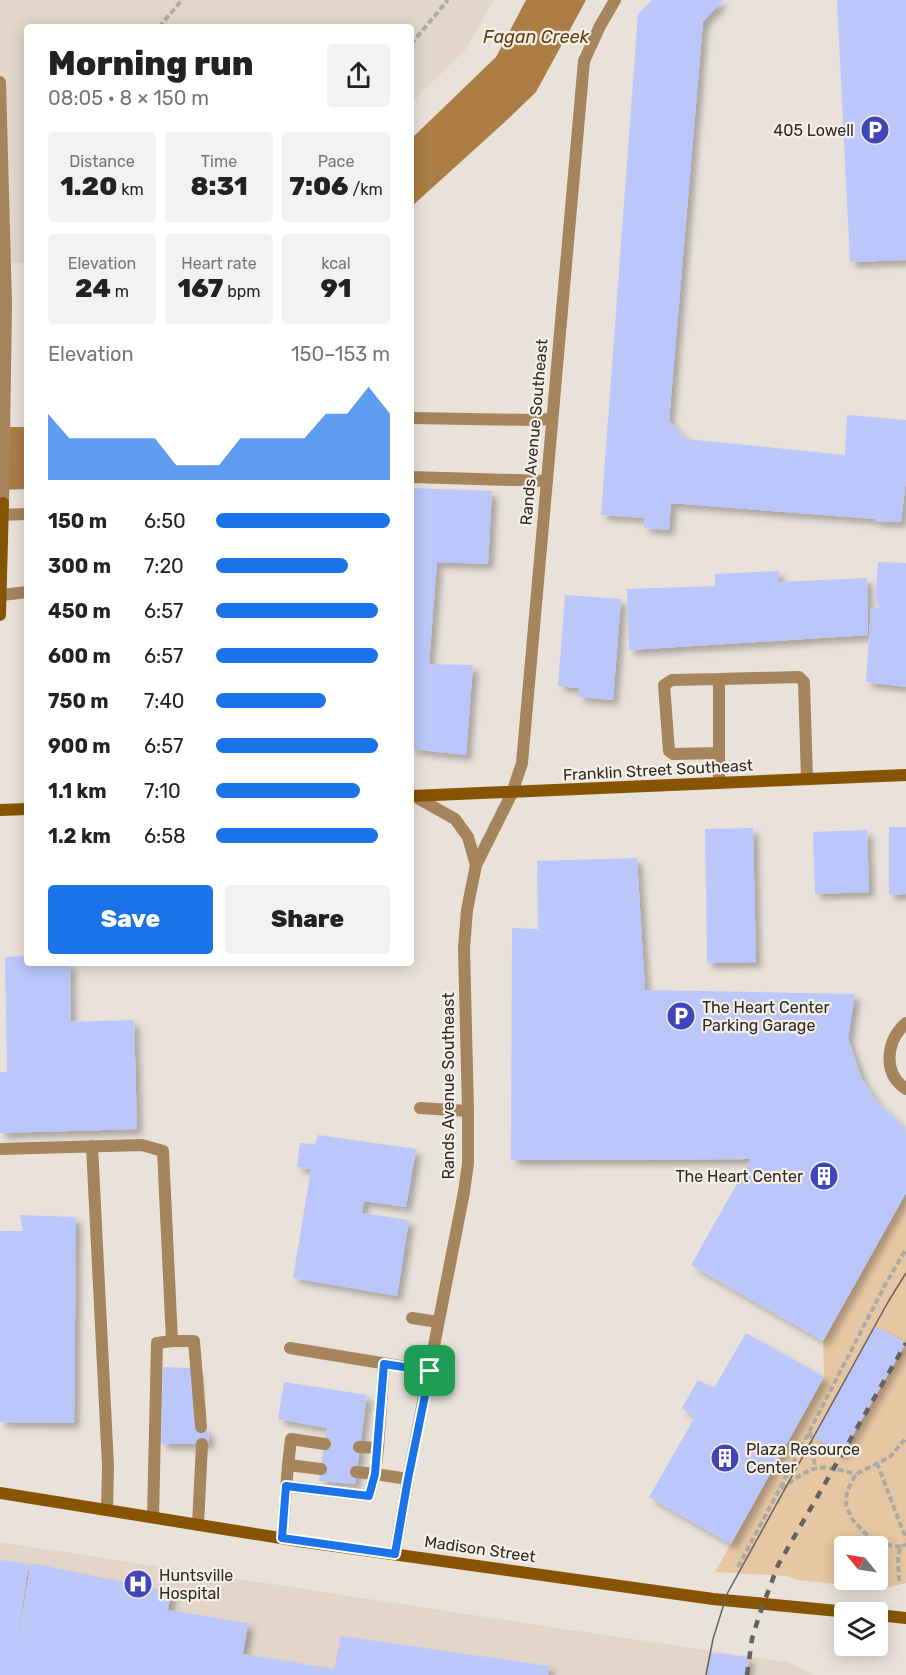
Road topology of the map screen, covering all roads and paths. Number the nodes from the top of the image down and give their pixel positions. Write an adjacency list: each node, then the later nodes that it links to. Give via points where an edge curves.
1 (182, 0): 4 (path)
2 (448, 0): 5 (path)
3 (615, 0): 9 (street, Rands Avenue Southeast, via 583,69)
4 (162, 24)
5 (414, 40)
6 (0, 82): 7 (street)
7 (3, 330): 12 (street)
8 (414, 418): 9 (street)
9 (552, 419): 11 (street, Rands Avenue Southeast)
10 (414, 477): 11 (street)
11 (547, 481): 23 (street, Rands Avenue Southeast, via 522,763)
12 (2, 510): 13 (street); 14 (main road)
13 (24, 514)
14 (1, 575): 16 (main road)
15 (24, 592): 16 (street)
16 (2, 595): 17 (main road)
17 (0, 615)
18 (718, 679): 19 (street); 19 (street, via 672,680 664,685 669,752); 21 (street, via 799,677 804,682)
19 (719, 753): 22 (street)
20 (906, 775): 21 (main road, Franklin Street Southeast)
21 (807, 779): 22 (main road, Franklin Street Southeast)
22 (719, 783): 23 (main road, Franklin Street Southeast)
23 (512, 793): 24 (main road, Franklin Street Southeast); 28 (street, Rands Avenue Southeast)
24 (414, 796)
25 (414, 797): 28 (street, Rands Avenue Southeast, via 455,819 468,837)
26 (24, 809): 27 (main road)
27 (0, 810)
28 (476, 865): 32 (street, Rands Avenue Southeast, via 466,910 464,948)
29 (906, 1023): 30 (street, via 890,1046 889,1060 893,1074)
30 (906, 1089)
31 (420, 1108): 32 (street)
32 (468, 1111): 37 (street, Rands Avenue Southeast, via 464,1192)
33 (93, 1146): 34 (street); 38 (street, via 142,1145 163,1151); 60 (street)
34 (0, 1149)
35 (906, 1249): 43 (path)
36 (412, 1318): 37 (street)
37 (438, 1322): 41 (street, Rands Avenue Southeast)
38 (172, 1341): 42 (street, via 194,1341); 61 (street, via 157,1343)
39 (290, 1348): 40 (street)
40 (384, 1364): 41 (street); 48 (street)
41 (430, 1371): 56 (street, Rands Avenue Southeast)
42 (201, 1426)
43 (809, 1432): 51 (path); 58 (path)
44 (906, 1438): 49 (path, via 890,1457)
45 (202, 1444): 62 (street)
46 (325, 1444): 50 (street, via 291,1439)
47 (360, 1447): 48 (street)
48 (378, 1448): 54 (street)
49 (877, 1463): 55 (path); 64 (path)
50 (288, 1465): 52 (street); 57 (street)
51 (815, 1467): 55 (path); 58 (path)
52 (321, 1468)
53 (356, 1472): 54 (street)
54 (375, 1474): 56 (street); 57 (street, via 369,1496)
55 (856, 1474): 66 (path, via 847,1491 846,1505 852,1520 876,1541)
56 (408, 1479): 67 (street, Rands Avenue Southeast)
57 (286, 1486): 63 (street)
58 (779, 1490): 68 (path)
59 (0, 1493): 60 (main road, Madison Street)
60 (107, 1510): 61 (main road, Madison Street)
61 (153, 1517): 62 (main road, Madison Street)
62 (198, 1525): 63 (main road, Madison Street)
63 (282, 1538): 67 (main road, Madison Street)
64 (906, 1539)
65 (906, 1544): 66 (path)
66 (901, 1547): 69 (path)
67 (395, 1554): 70 (main road, Madison Street, via 713,1599)
68 (738, 1567)
69 (898, 1581)
70 (834, 1611)
71 (888, 1616): 72 (main road)
72 (906, 1618)

